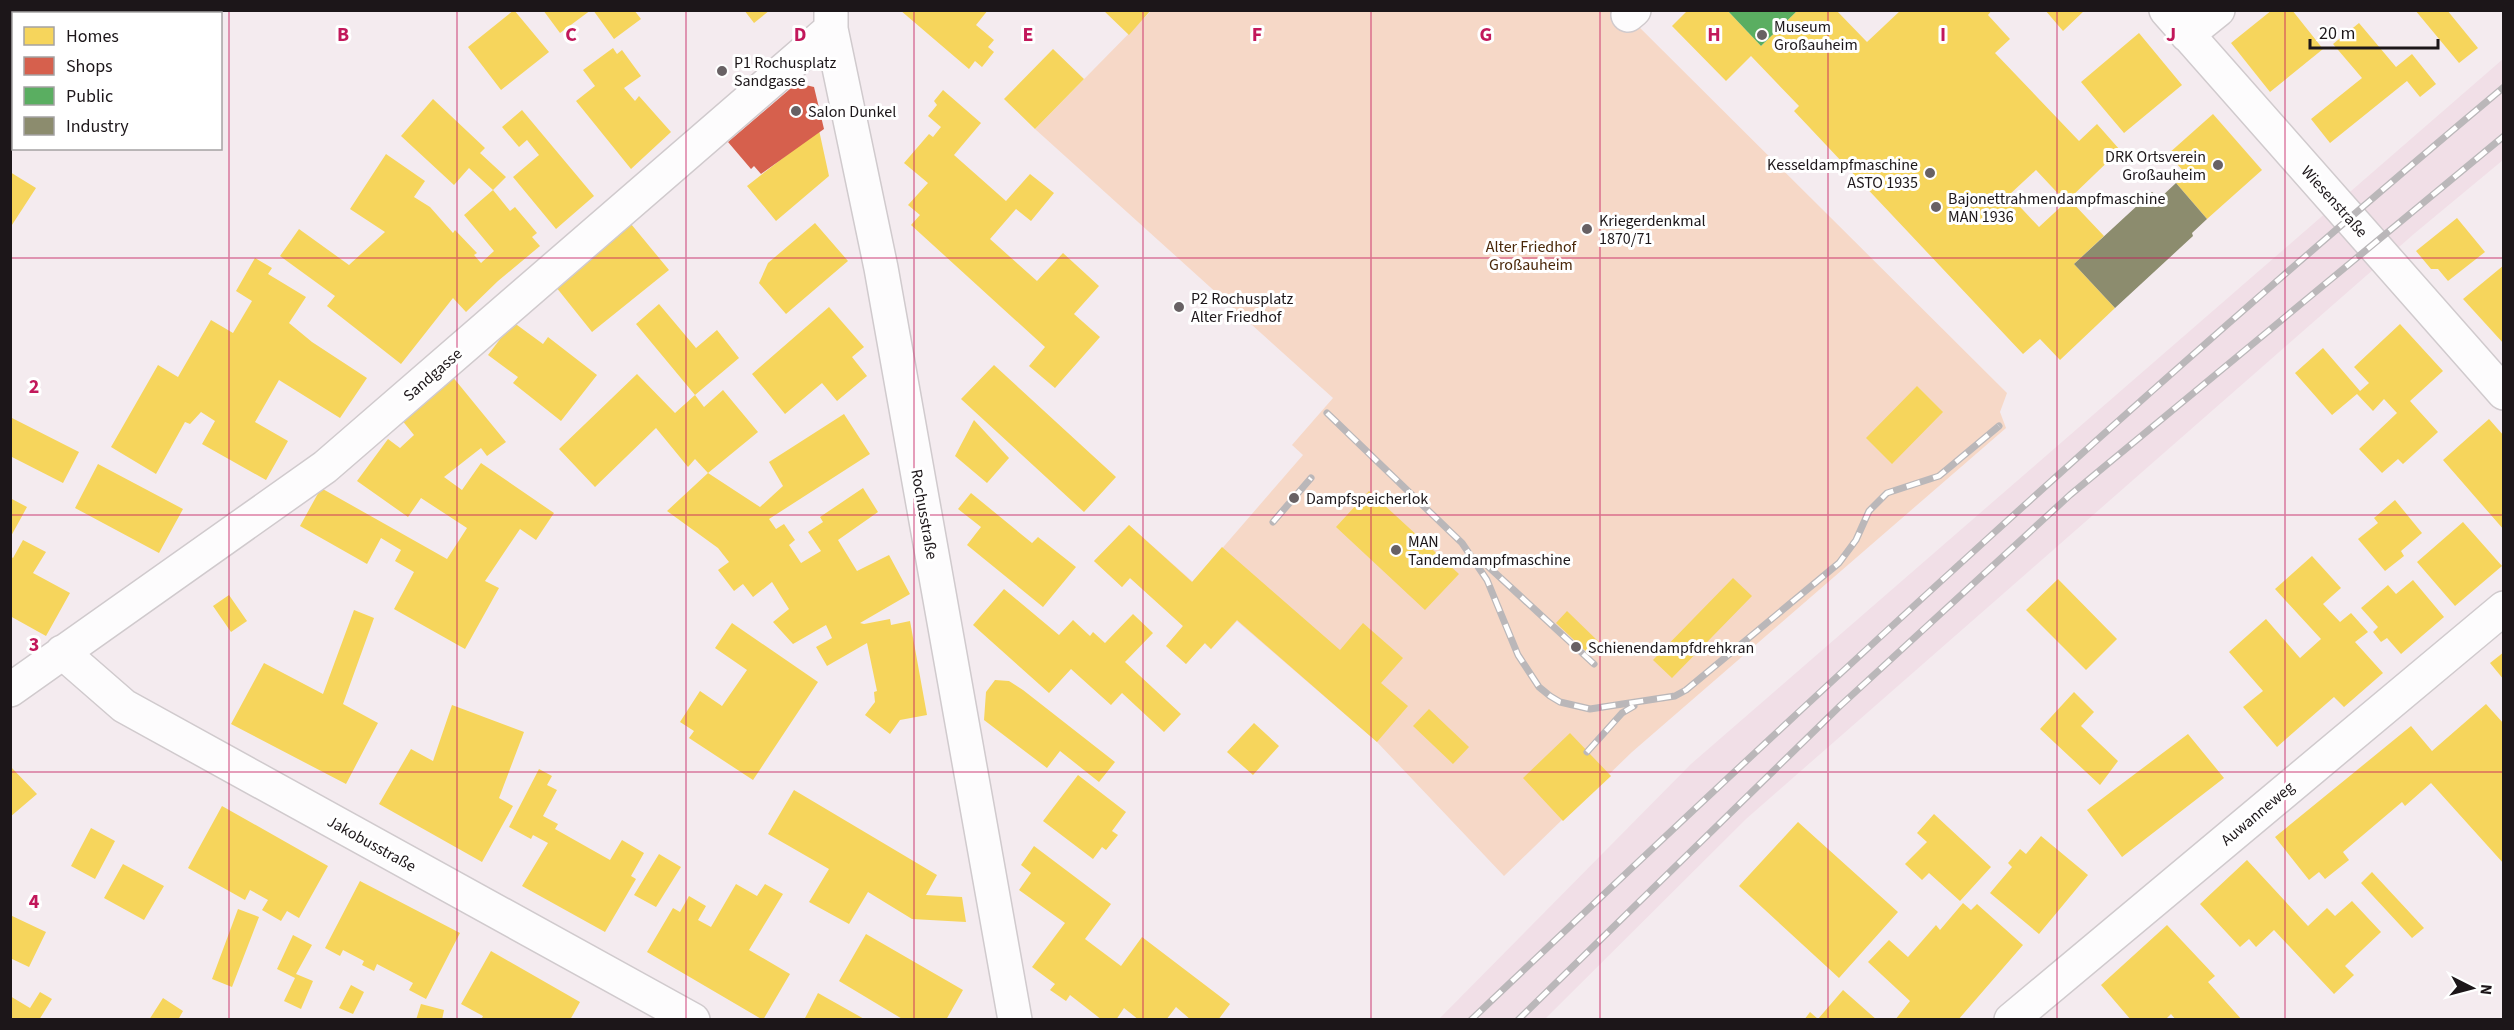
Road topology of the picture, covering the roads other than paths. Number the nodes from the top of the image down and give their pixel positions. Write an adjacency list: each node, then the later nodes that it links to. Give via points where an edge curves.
1 (2166, 10): 4 (street, Wiesenstraße)
2 (2218, 10): 4 (street)
3 (831, 20): 7 (street, Sandgasse, via 325,467); 10 (street, Rochusstraße, via 881,268)
4 (2187, 35): 5 (street, Wiesenstraße)
5 (2504, 393)
6 (2504, 608): 11 (street, Auwanneweg)
7 (62, 652): 8 (street, Sandgasse); 9 (street, Jakobusstraße, via 123,706)
8 (10, 690)
9 (693, 1020)
10 (1015, 1020)
11 (2011, 1020)

